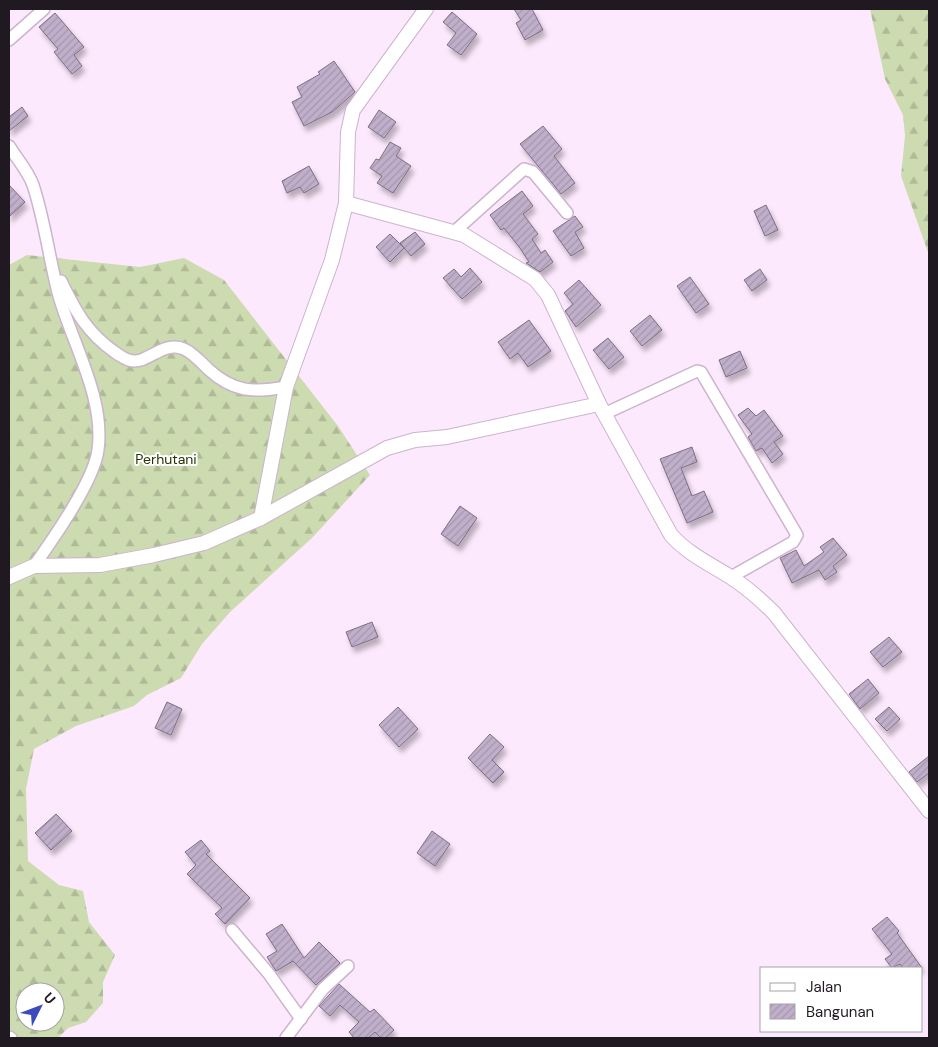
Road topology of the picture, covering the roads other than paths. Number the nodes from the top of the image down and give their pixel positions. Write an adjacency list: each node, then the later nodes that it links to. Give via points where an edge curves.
1 (44, 9): 3 (street)
2 (426, 9): 5 (street, via 353,110 348,132)
3 (9, 40)
4 (9, 146): 8 (street, via 32,183)
5 (346, 203): 7 (street); 9 (street, via 332,260)
6 (567, 213): 7 (street, via 533,172 524,169)
7 (454, 232): 10 (street, via 527,272 543,287)
8 (52, 264): 9 (street, via 74,309 97,339 128,361 175,347 184,349 223,382 236,388 266,390); 12 (street, via 94,404 98,450 84,486)
9 (286, 387): 11 (street)
10 (601, 409): 11 (street, via 415,440 387,448); 14 (street, via 671,535 690,552); 14 (street, via 696,371 701,372 797,535 794,542)
11 (262, 518): 12 (street, via 204,543 154,555 100,564)
12 (34, 566): 13 (street)
13 (9, 577)
14 (731, 577): 15 (street, via 761,600 783,624)
15 (929, 811)
16 (232, 930): 18 (street)
17 (348, 966): 18 (street, via 322,989)
18 (301, 1019): 19 (street)
19 (286, 1038)

